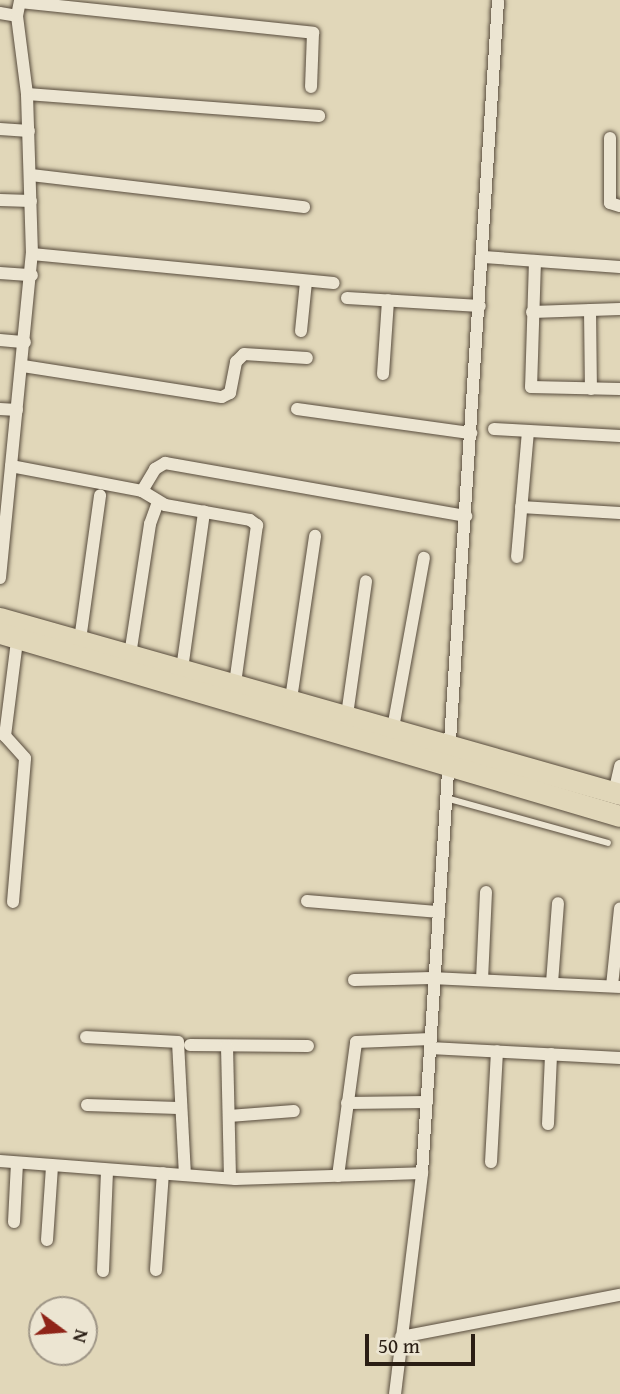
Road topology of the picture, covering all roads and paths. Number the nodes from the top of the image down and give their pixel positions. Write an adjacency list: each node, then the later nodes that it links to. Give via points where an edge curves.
1 (498, 0): 17 (street)
2 (20, 1): 4 (street); 5 (street, via 313,33)
3 (0, 13): 4 (street)
4 (17, 16): 6 (street)
5 (312, 87)
6 (27, 94): 7 (street); 9 (street)
7 (319, 116)
8 (0, 129): 9 (street)
9 (29, 131): 11 (street)
10 (610, 138): 14 (street, via 610,203)
11 (31, 175): 13 (street); 15 (street)
12 (0, 200): 13 (street)
13 (31, 201): 16 (street)
14 (620, 206)
15 (304, 207)
16 (32, 254): 21 (street); 22 (street)
17 (484, 257): 18 (street); 26 (street)
18 (536, 261): 19 (street); 29 (street)
19 (620, 267)
20 (0, 273): 21 (street)
21 (32, 275): 32 (street)
22 (306, 282): 23 (street); 30 (street)
23 (334, 283)
24 (347, 298): 25 (street)
25 (388, 300): 26 (street); 35 (street)
26 (480, 306): 43 (street)
27 (620, 309): 28 (street)
28 (590, 310): 29 (street); 36 (street)
29 (532, 312): 36 (street, via 531,387)
30 (301, 331)
31 (0, 340): 32 (street)
32 (25, 342): 34 (street)
33 (307, 358): 34 (street, via 244,354 236,362 230,393 222,397)
34 (23, 366): 40 (street)
35 (383, 374)
36 (590, 389): 37 (street)
37 (620, 389)
38 (297, 408): 43 (street)
39 (0, 409): 40 (street)
40 (17, 410): 45 (street)
41 (494, 429): 42 (street)
42 (528, 431): 44 (street); 49 (street)
43 (471, 433): 52 (street)
44 (620, 436)
45 (7, 473): 46 (street); 56 (street)
46 (142, 491): 48 (street); 52 (street, via 155,468 164,463)
47 (100, 495): 59 (street)
48 (158, 502): 50 (street); 60 (street, via 150,524)
49 (521, 507): 51 (street); 54 (street)
50 (204, 512): 61 (street); 62 (street, via 257,525)
51 (620, 513)
52 (466, 516): 66 (street)
53 (315, 536): 63 (street)
54 (517, 557)
55 (424, 558): 65 (street)
56 (0, 578)
57 (366, 580): 64 (street)
58 (9, 628): 59 (highway); 68 (highway); 75 (street, via 5,736 25,758)
59 (80, 640): 60 (highway)
60 (130, 654): 61 (highway)
61 (182, 669): 62 (highway)
62 (236, 684): 63 (highway)
63 (291, 699): 64 (highway)
64 (346, 715): 65 (highway)
65 (393, 728): 66 (highway)
66 (451, 744): 68 (street); 69 (highway)
67 (620, 766): 69 (street)
68 (448, 769): 70 (street); 71 (highway)
69 (617, 793)
70 (446, 798): 72 (lane); 78 (street)
71 (620, 816)
72 (608, 843)
73 (486, 892): 81 (street)
74 (307, 901): 78 (street)
75 (13, 902)
76 (558, 903): 82 (street)
77 (620, 908): 83 (street)
78 (437, 912): 79 (street)
79 (432, 978): 80 (street); 81 (street); 85 (street)
80 (354, 980)
81 (482, 980): 82 (street)
82 (552, 984): 83 (street)
83 (616, 986)
84 (86, 1037): 95 (street, via 178,1042)
85 (430, 1043): 89 (street); 92 (street); 93 (street, via 356,1042)
86 (190, 1045): 87 (street)
87 (227, 1046): 88 (street); 97 (street)
88 (308, 1046)
89 (497, 1051): 90 (street); 101 (street)
90 (551, 1054): 91 (street); 98 (street)
91 (620, 1058)
92 (427, 1102): 93 (street); 105 (street)
93 (347, 1103): 107 (street)
94 (87, 1105): 95 (street)
95 (178, 1108): 106 (street)
96 (294, 1111): 97 (street)
97 (229, 1116): 108 (street)
98 (548, 1124)
99 (0, 1161): 100 (street)
100 (17, 1163): 102 (street); 109 (street)
101 (491, 1163)
102 (52, 1166): 103 (street); 110 (street)
103 (107, 1170): 104 (street); 112 (street)
104 (163, 1173): 106 (street); 111 (street)
105 (422, 1173): 107 (street); 114 (street)
106 (185, 1175): 108 (street)
107 (338, 1175): 108 (street)
108 (230, 1178)
109 (14, 1222)
110 (47, 1240)
111 (156, 1270)
112 (103, 1271)
113 (620, 1295): 114 (street)
114 (401, 1337): 115 (street)
115 (395, 1394)

